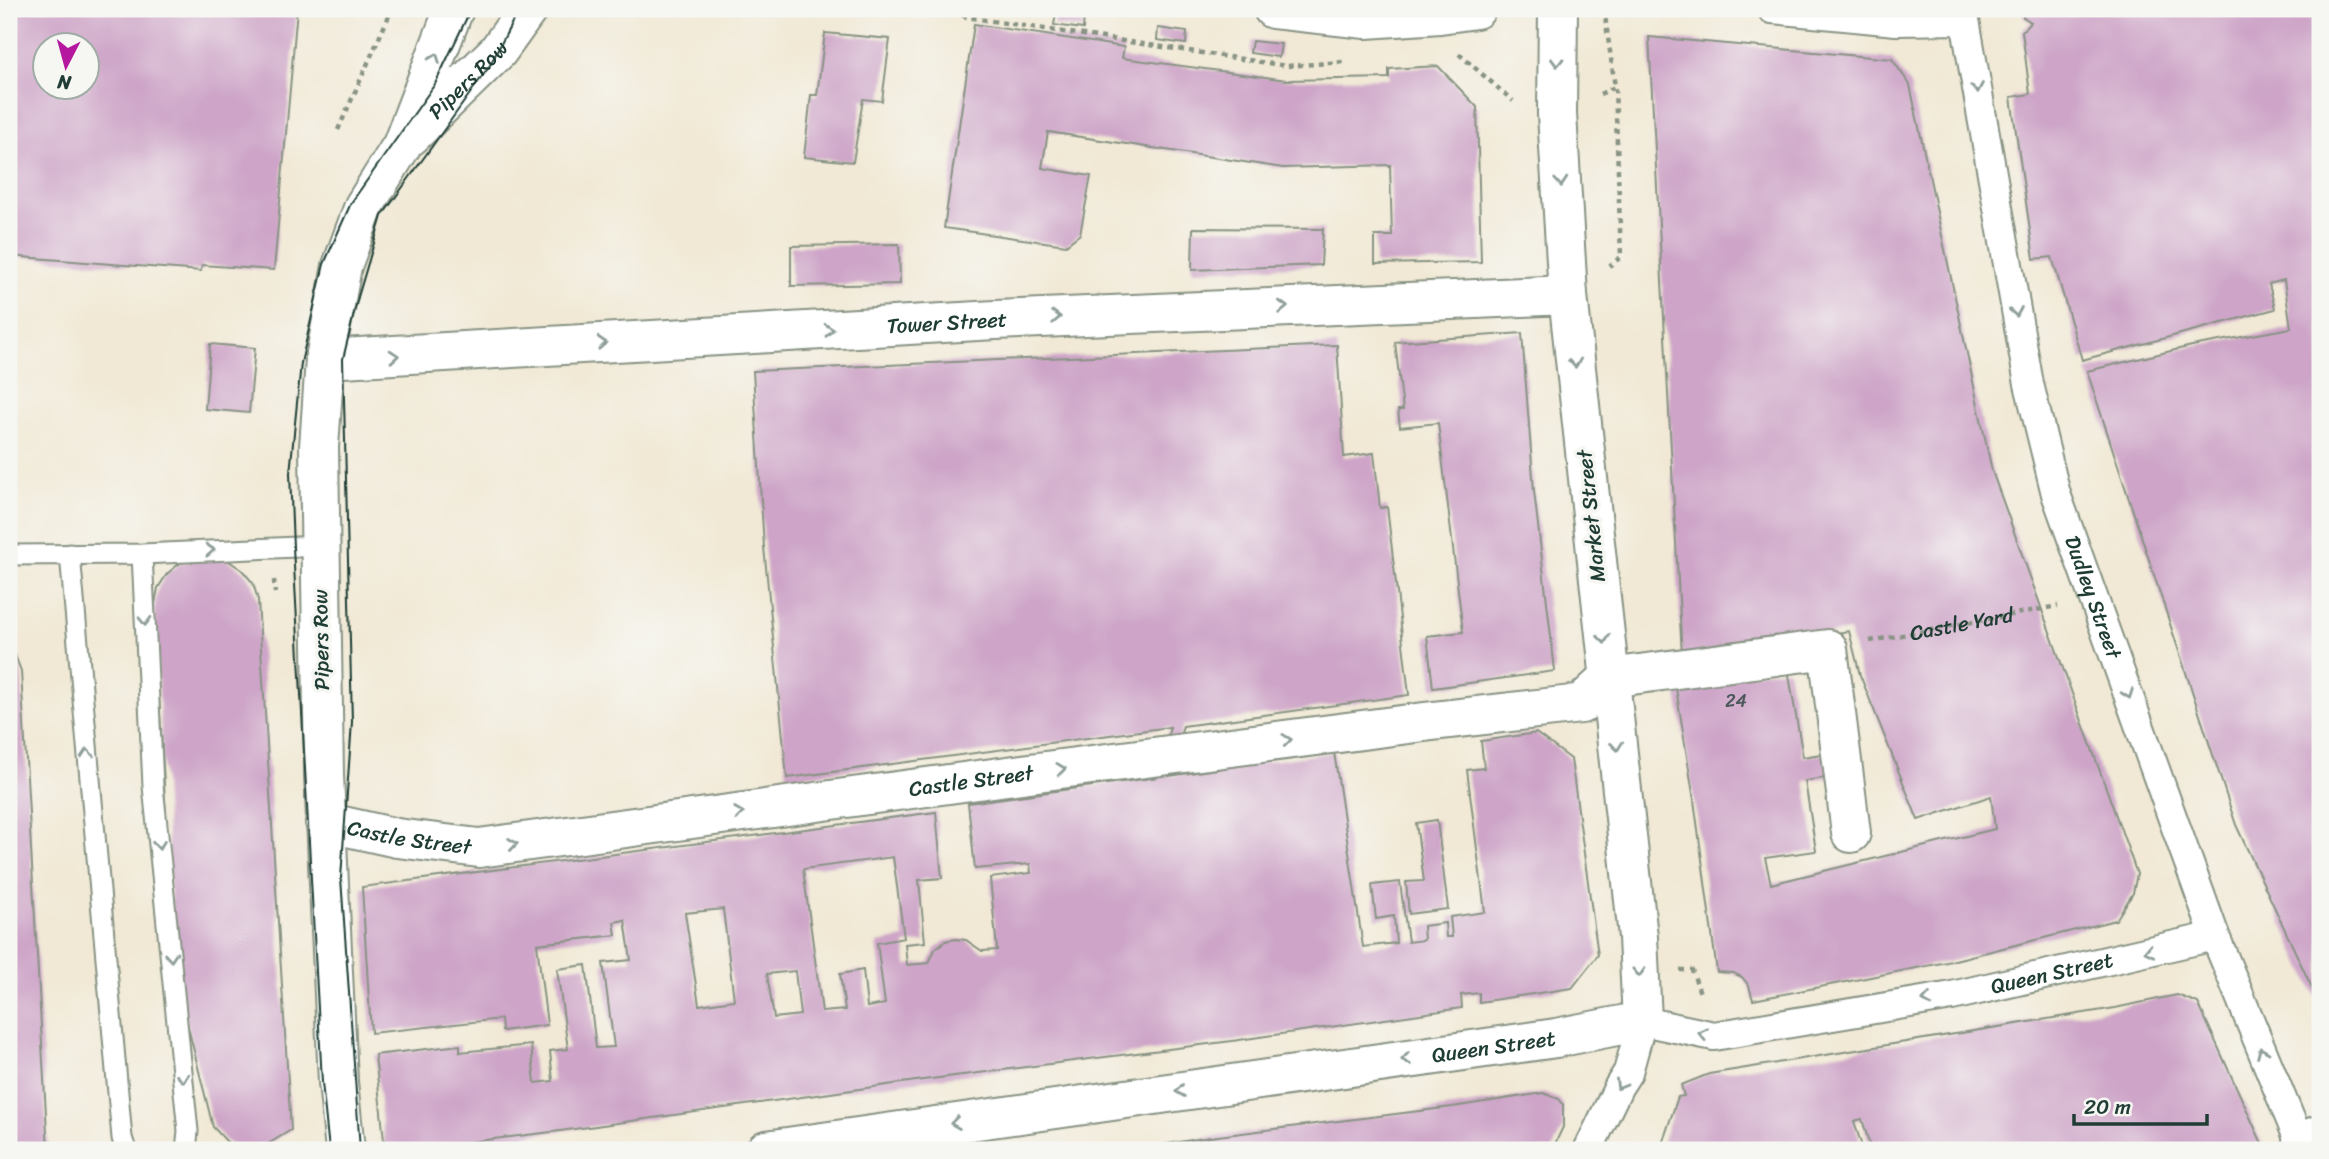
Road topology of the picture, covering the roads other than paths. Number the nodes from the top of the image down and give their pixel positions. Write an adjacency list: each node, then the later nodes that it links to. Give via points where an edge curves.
1 (454, 9): 7 (street, Pipers Row, one-way to 1)
2 (528, 9): 7 (street, Pipers Row, via 498,51)
3 (1273, 9): 6 (street, via 1366,19)
4 (1558, 9): 8 (street, Market Street, one-way to 8, via 1557,114)
5 (1772, 9): 17 (street, Dudley Street, one-way to 17, via 1896,20 1965,20 2029,384 2056,494)
6 (1449, 11)
7 (402, 145): 9 (street, Pipers Row, via 364,206 342,266)
8 (1568, 295): 9 (street, Tower Street, one-way to 8, via 995,320); 14 (street, Market Street, one-way to 14)
9 (325, 359): 10 (street, Pipers Row)
10 (319, 546): 12 (lane, one-way to 10); 15 (street, Pipers Row)
11 (70, 554): 12 (lane); 13 (lane); 20 (lane, one-way to 11)
12 (142, 554): 21 (lane, one-way to 21, via 153,786 188,1131)
13 (9, 555)
14 (1609, 678): 15 (street, Castle Street, one-way to 14, via 397,838 480,848 1581,704); 16 (street, via 1828,649); 18 (street, Market Street, one-way to 18, via 1638,937)
15 (325, 822): 22 (street, Pipers Row)
16 (1851, 833)
17 (2216, 936): 18 (street, Queen Street, one-way to 18, via 1952,996 1714,1036); 19 (street, Dudley Street, one-way to 17)
18 (1642, 1021): 23 (street, Queen Street, one-way to 23, via 1556,1038); 24 (street, one-way to 24, via 1628,1072)
19 (2307, 1139)
20 (126, 1150)
21 (186, 1150)
22 (345, 1150)
23 (766, 1150)
24 (1588, 1150)

